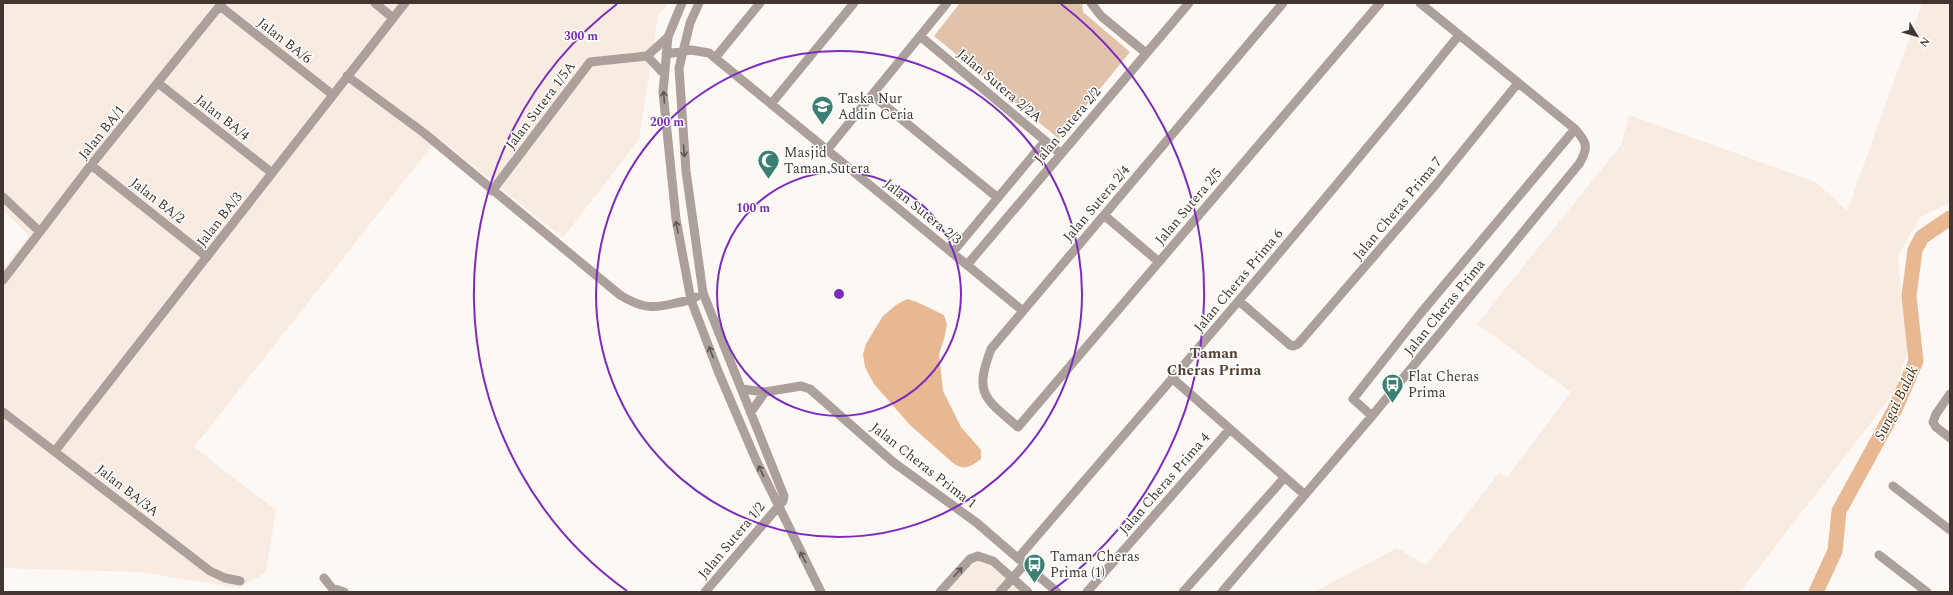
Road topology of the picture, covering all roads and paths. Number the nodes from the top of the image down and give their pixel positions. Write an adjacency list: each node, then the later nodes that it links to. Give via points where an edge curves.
1 (375, 3): 14 (street)
2 (405, 3): 14 (street, Jalan BA/3)
3 (682, 3): 17 (street)
4 (699, 3): 18 (street, via 690,23)
5 (760, 3): 22 (street)
6 (854, 3): 29 (street)
7 (948, 3): 16 (street)
8 (1189, 3): 19 (street, Jalan Sutera 2/2)
9 (1283, 3): 39 (street, Jalan Sutera 2/4)
10 (1380, 3): 43 (street, Jalan Sutera 2/5)
11 (1420, 3): 15 (street)
12 (221, 4): 25 (street, Jalan BA/1); 27 (street, Jalan BA/6)
13 (1093, 4): 19 (street, via 1101,16)
14 (393, 18): 24 (street, Jalan BA/3)
15 (1459, 34): 26 (street); 48 (street, Jalan Cheras Prima 6, via 1380,134)
16 (920, 36): 28 (street); 31 (street, Jalan Sutera 2/2A)
17 (668, 37): 20 (street); 21 (street)
18 (683, 52): 20 (street, Jalan Sutera 2/3); 22 (street, Jalan Sutera 2/3, via 701,51); 46 (street, one-way to 46, via 679,68 683,139)
19 (1146, 53): 33 (street, Jalan Sutera 2/2)
20 (666, 54): 23 (street)
21 (647, 56): 23 (street); 36 (street, Jalan Sutera 1/5A, via 590,62)
22 (715, 58): 29 (street, Jalan Sutera 2/3)
23 (664, 74): 47 (street, one-way to 23, via 676,219 663,92)
24 (348, 76): 27 (street, Jalan BA/3); 36 (street, via 424,133)
25 (158, 83): 34 (street, Jalan BA/1); 35 (street, Jalan BA/4)
26 (1518, 83): 30 (street); 48 (street, Jalan Cheras Prima 7, via 1365,268 1298,344 1293,346)
27 (333, 95): 35 (street, Jalan BA/3)
28 (872, 95): 32 (street); 38 (street)
29 (771, 104): 32 (street, Jalan Sutera 2/3)
30 (1575, 129): 58 (street, Jalan Cheras Prima, via 1586,145 1585,155 1579,164); 58 (street, via 1352,399)
31 (1045, 142): 33 (street, Jalan Sutera 2/2A); 38 (street)
32 (827, 150): 41 (street, Jalan Sutera 2/3)
33 (1061, 154): 44 (street, Jalan Sutera 2/2)
34 (91, 165): 40 (street, Jalan BA/1); 42 (street, Jalan BA/2)
35 (272, 173): 42 (street, Jalan BA/3)
36 (492, 191): 47 (street, via 606,284 632,302 645,307 659,307)
37 (3, 197): 40 (street)
38 (998, 198): 41 (street)
39 (1104, 215): 43 (street); 49 (street, Jalan Sutera 2/4)
40 (40, 232): 45 (street, Jalan BA/1)
41 (952, 253): 44 (street, Jalan Sutera 2/3)
42 (207, 257): 62 (street, Jalan BA/3)
43 (1159, 262): 59 (street, Jalan Sutera 2/5)
44 (967, 265): 49 (street, Jalan Sutera 2/3)
45 (3, 280)
46 (703, 293): 47 (street); 51 (street)
47 (691, 300): 66 (street, one-way to 47, via 721,378)
48 (1239, 301): 50 (street, Jalan Cheras Prima 6)
49 (1023, 311): 59 (street, Jalan Sutera 2/4, via 991,349 981,382 984,394 992,405)
50 (1172, 378): 60 (street); 69 (street, Jalan Cheras Prima 6)
51 (742, 389): 52 (street, Jalan Cheras Prima 1); 57 (street)
52 (765, 392): 57 (street); 69 (street, Jalan Cheras Prima 1, via 801,386 810,390 893,462 977,523)
53 (1950, 394): 54 (street)
54 (1942, 405): 55 (street); 61 (street, via 1933,422)
55 (1950, 411)
56 (3, 412): 62 (street, Jalan BA/3A)
57 (751, 412): 66 (street, via 784,496 784,501)
58 (1372, 416): 65 (street, Jalan Cheras Prima)
59 (1018, 427)
60 (1230, 429): 63 (street); 80 (street, Jalan Cheras Prima 4)
61 (1950, 438)
62 (55, 451): 72 (street, Jalan BA/3A, via 210,571)
63 (1285, 477): 65 (street); 81 (street)
64 (1893, 486): 67 (street)
65 (1305, 495): 82 (street, Jalan Cheras Prima)
66 (778, 507): 74 (street, Jalan Sutera 1/2); 75 (street, one-way to 66)
67 (1950, 530)
68 (1879, 555): 83 (street)
69 (1021, 561): 71 (street, Jalan Cheras Prima 6); 79 (street, Jalan Cheras Prima 1)
70 (324, 578): 73 (street, via 332,588)
71 (1012, 579): 76 (street, one-way to 71, via 970,559 978,556 993,561); 77 (street, Jalan Cheras Prima 6); 78 (street)
72 (240, 582)
73 (344, 592)
74 (705, 592)
75 (821, 592)
76 (940, 592)
77 (1000, 592)
78 (1028, 592)
79 (1057, 592)
80 (1087, 592)
81 (1184, 592)
82 (1222, 592)
83 (1927, 592)

